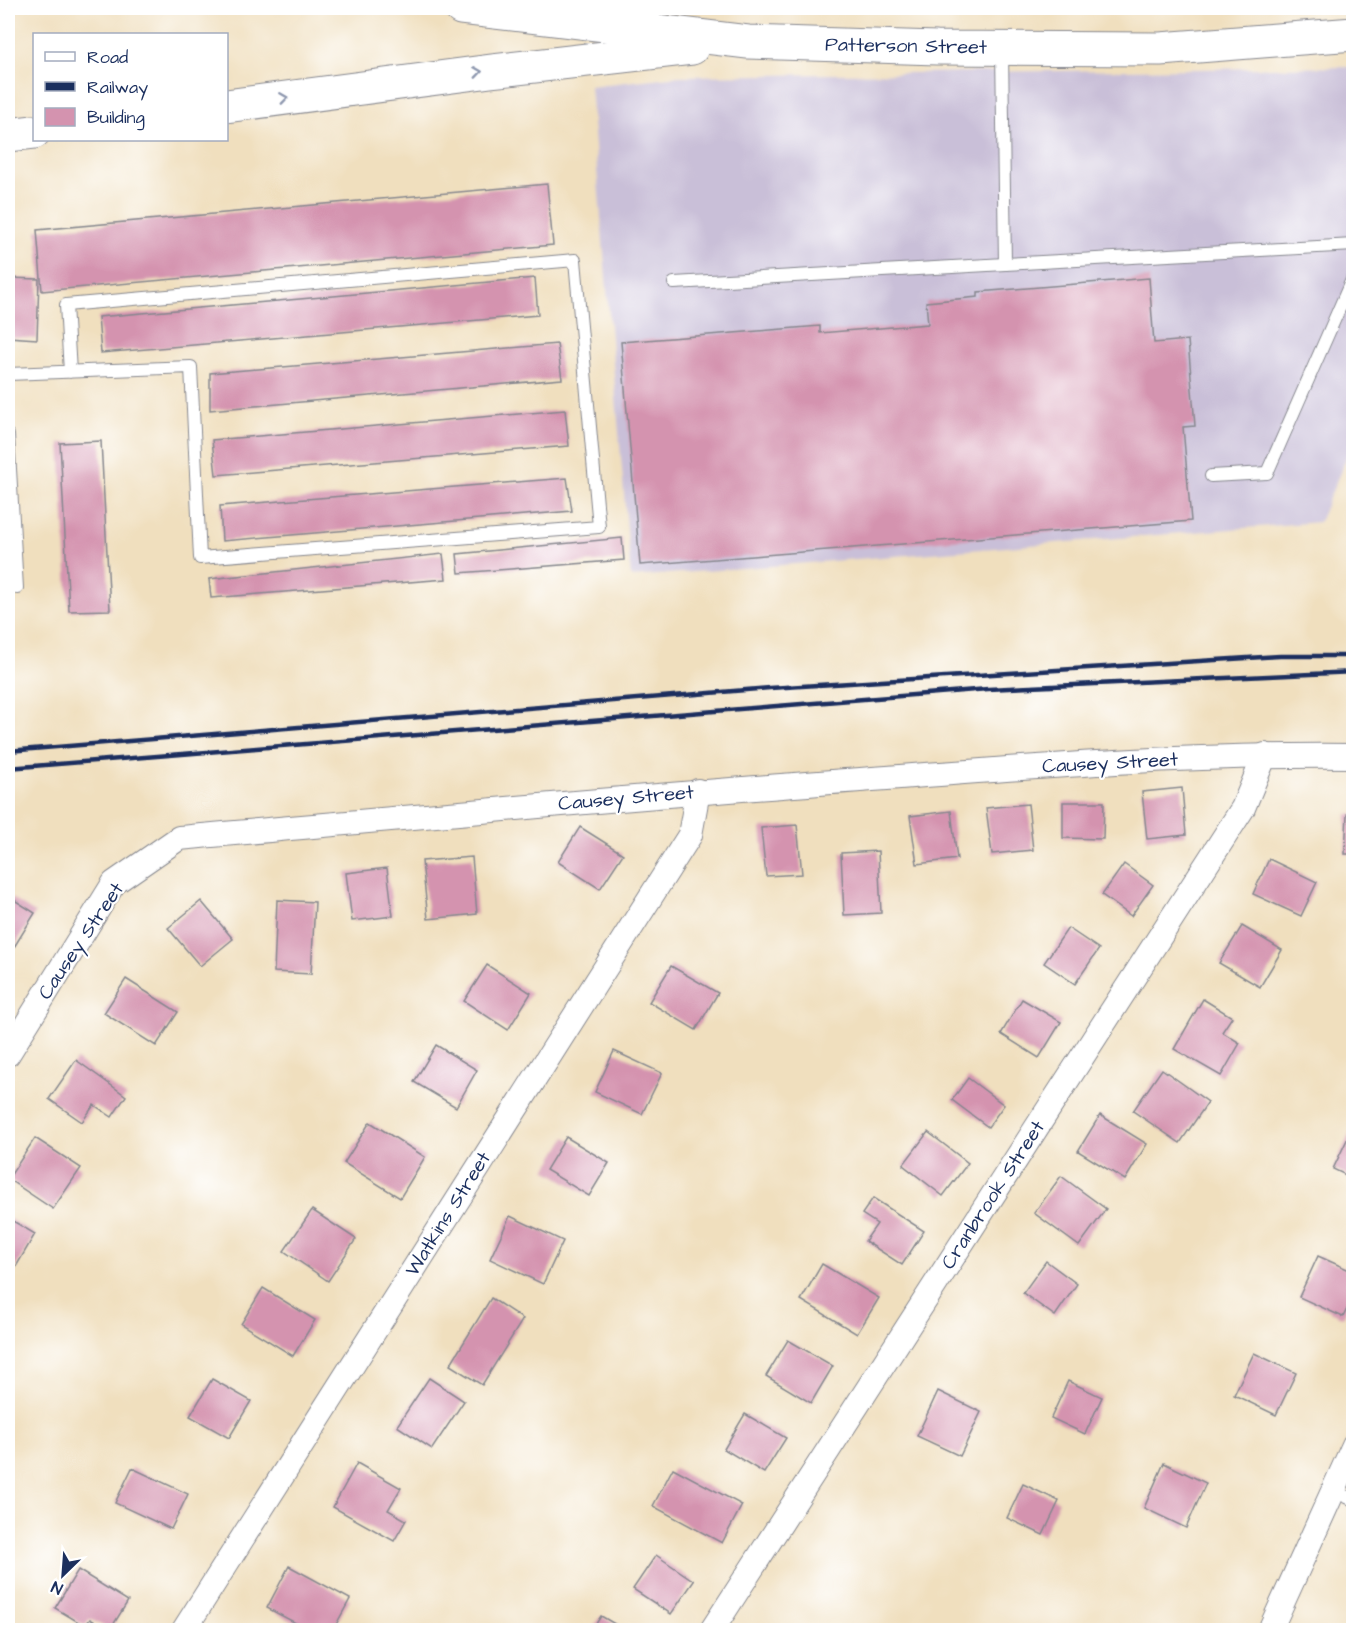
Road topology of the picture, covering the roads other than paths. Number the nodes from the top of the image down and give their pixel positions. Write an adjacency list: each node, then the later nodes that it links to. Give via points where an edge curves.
1 (461, 8): 4 (main road, Patterson Street)
2 (644, 8): 4 (main road)
3 (1353, 34): 5 (main road, Patterson Street, via 1160,49)
4 (748, 42): 5 (main road, Patterson Street); 6 (main road, one-way to 4, via 491,70)
5 (1002, 48): 10 (lane)
6 (228, 106)
7 (33, 132): 8 (main road)
8 (8, 135)
9 (1353, 245): 10 (lane)
10 (1005, 264): 12 (lane)
11 (1353, 274): 17 (lane, via 1268,473)
12 (674, 283)
13 (70, 372): 13 (lane, via 191,367 200,558 599,527 575,260 66,305); 14 (lane)
14 (8, 375)
15 (8, 425): 16 (lane)
16 (8, 435): 18 (lane)
17 (1211, 476)
18 (17, 588)
19 (1265, 755): 20 (street, Causey Street); 21 (street, Causey Street); 26 (street, Cranbrook Street, via 1243,808)
20 (1353, 756)
21 (698, 791): 22 (street, Causey Street, via 179,838 114,883); 25 (street, Watkins Street, via 690,835)
22 (8, 1054)
23 (1353, 1445): 24 (street)
24 (1343, 1496): 27 (street)
25 (184, 1630)
26 (712, 1630)
27 (1270, 1630)

